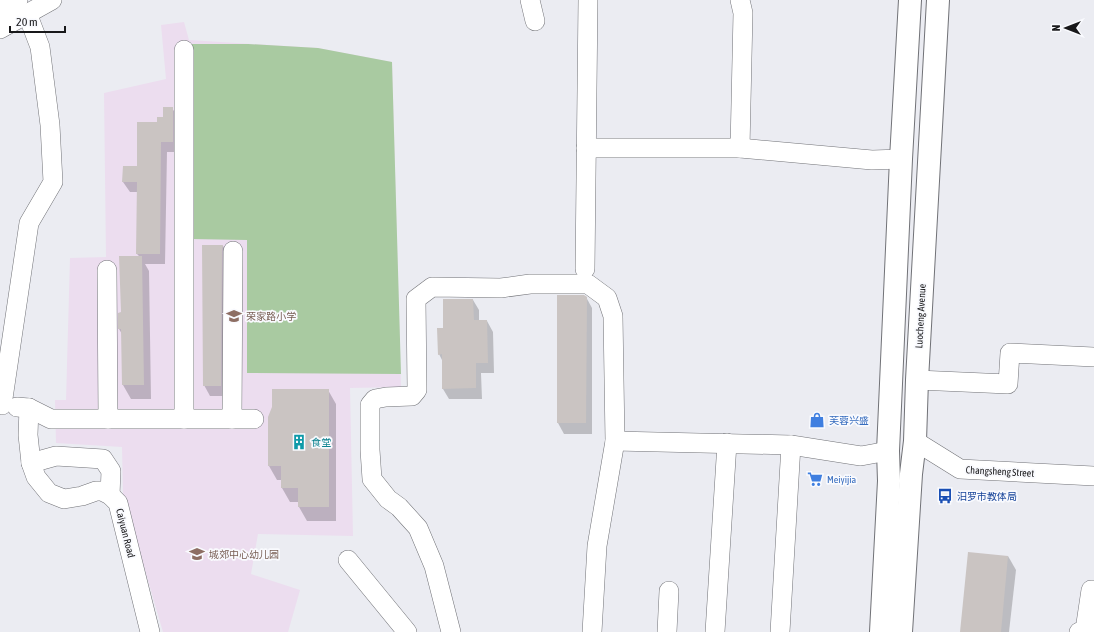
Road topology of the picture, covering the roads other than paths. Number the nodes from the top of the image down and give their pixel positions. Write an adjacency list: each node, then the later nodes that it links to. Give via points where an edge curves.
1 (52, 0): 7 (street)
2 (530, 0): 9 (street)
3 (588, 0): 12 (street)
4 (740, 0): 13 (street, via 743,12)
5 (910, 0): 14 (highway)
6 (938, 0): 19 (highway, Luocheng Avenue)
7 (23, 7): 8 (street); 10 (street); 20 (street, via 40,48 50,125 52,182 29,223)
8 (0, 11)
9 (535, 21)
10 (0, 29)
11 (184, 50): 23 (street)
12 (586, 148): 13 (street); 16 (street)
13 (740, 148): 14 (street, via 872,160)
14 (901, 159): 30 (highway)
15 (233, 251): 24 (street)
16 (585, 269)
17 (107, 270): 22 (street)
18 (1094, 357): 19 (street, via 1010,354 1008,384)
19 (917, 380): 27 (highway, Luocheng Avenue)
20 (1, 405): 21 (street)
21 (29, 408): 22 (street, via 51,419); 31 (street)
22 (108, 419): 23 (street)
23 (184, 419): 24 (street)
24 (232, 419): 25 (street)
25 (254, 419)
26 (615, 441): 28 (street); 39 (street, via 613,316 607,298 588,284 530,284 501,288 432,287 416,299 417,390 412,396 375,399 370,405 372,479 388,499 418,528 434,566); 40 (street, via 597,546)
27 (915, 441): 32 (street, Changsheng Street, via 960,469); 45 (highway, Luocheng Avenue, via 910,474)
28 (727, 443): 29 (street); 42 (street)
29 (791, 445): 30 (street, via 861,456); 43 (street)
30 (888, 451): 44 (highway, via 889,481)
31 (31, 463): 33 (street, via 36,476 49,493 64,499 102,490); 33 (street, via 56,456 103,459 111,471)
32 (1094, 476)
33 (110, 495): 37 (street, Caiyuan Road, via 118,503)
34 (348, 560): 38 (street)
35 (1094, 590): 46 (street, via 1091,590 1085,630)
36 (669, 591): 41 (street)
37 (150, 632)
38 (407, 632)
39 (451, 632)
40 (592, 632)
41 (667, 632)
42 (715, 632)
43 (780, 632)
44 (881, 632)
45 (901, 632)
46 (1079, 632)

